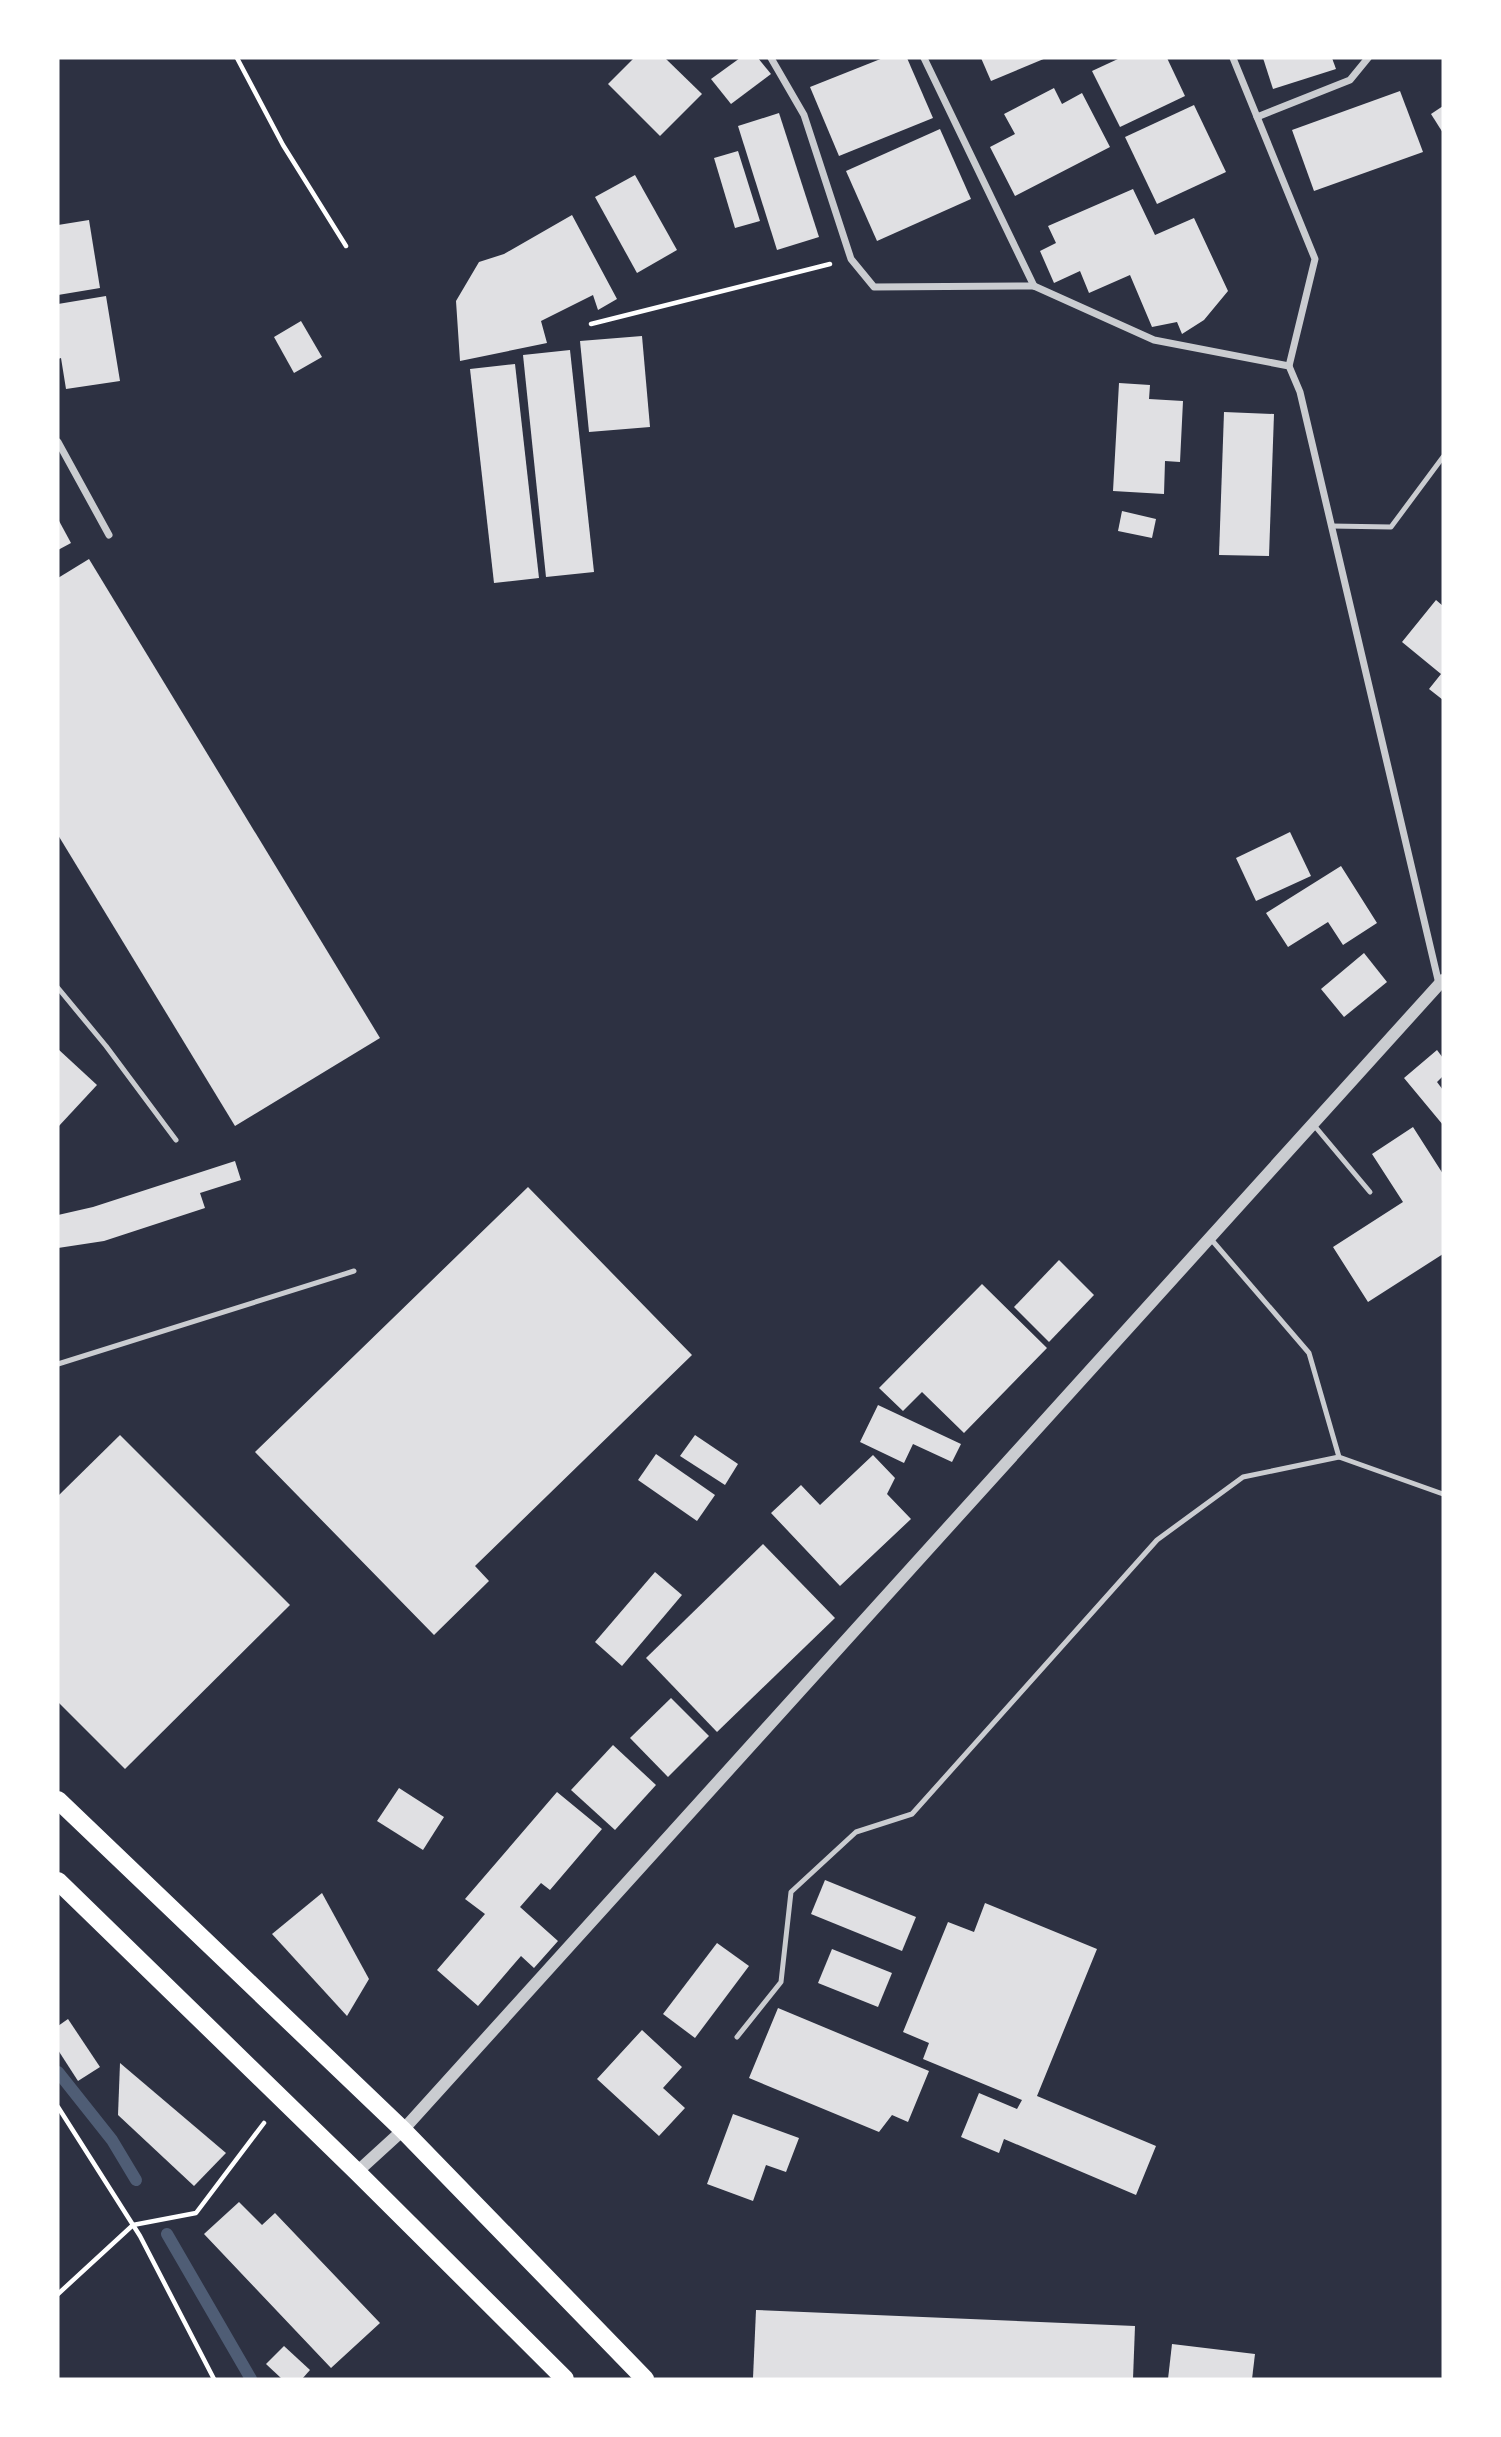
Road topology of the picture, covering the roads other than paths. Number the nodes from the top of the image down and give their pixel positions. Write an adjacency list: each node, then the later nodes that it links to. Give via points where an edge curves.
1 (771, 58): 6 (street, via 804,115 851,259 874,287)
2 (925, 58): 6 (street)
3 (1233, 58): 5 (street)
4 (1368, 58): 5 (street, via 1350,80)
5 (1257, 117): 7 (street, via 1315,259)
6 (1034, 286): 7 (street, via 1153,340)
7 (1289, 366): 10 (street, via 1300,392)
8 (58, 442): 11 (street)
9 (1443, 457): 10 (lane, via 1391,527)
10 (1331, 526): 12 (street)
11 (109, 535)
12 (1442, 985): 14 (street)
13 (58, 988): 15 (lane)
14 (1313, 1124): 16 (lane); 17 (street)
15 (176, 1140)
16 (1370, 1192)
17 (1210, 1238): 20 (lane, via 1309,1353); 25 (street)
18 (354, 1271): 19 (lane)
19 (58, 1364)
20 (1339, 1457): 21 (lane); 24 (lane, via 1243,1477 1157,1540 912,1814 856,1832 791,1892 782,1982)
21 (1443, 1494)
22 (58, 1800): 25 (main road)
23 (58, 1881): 26 (main road)
24 (737, 2037)
25 (403, 2130): 26 (street); 28 (main road)
26 (357, 2172): 27 (main road)
27 (565, 2379)
28 (645, 2379)

